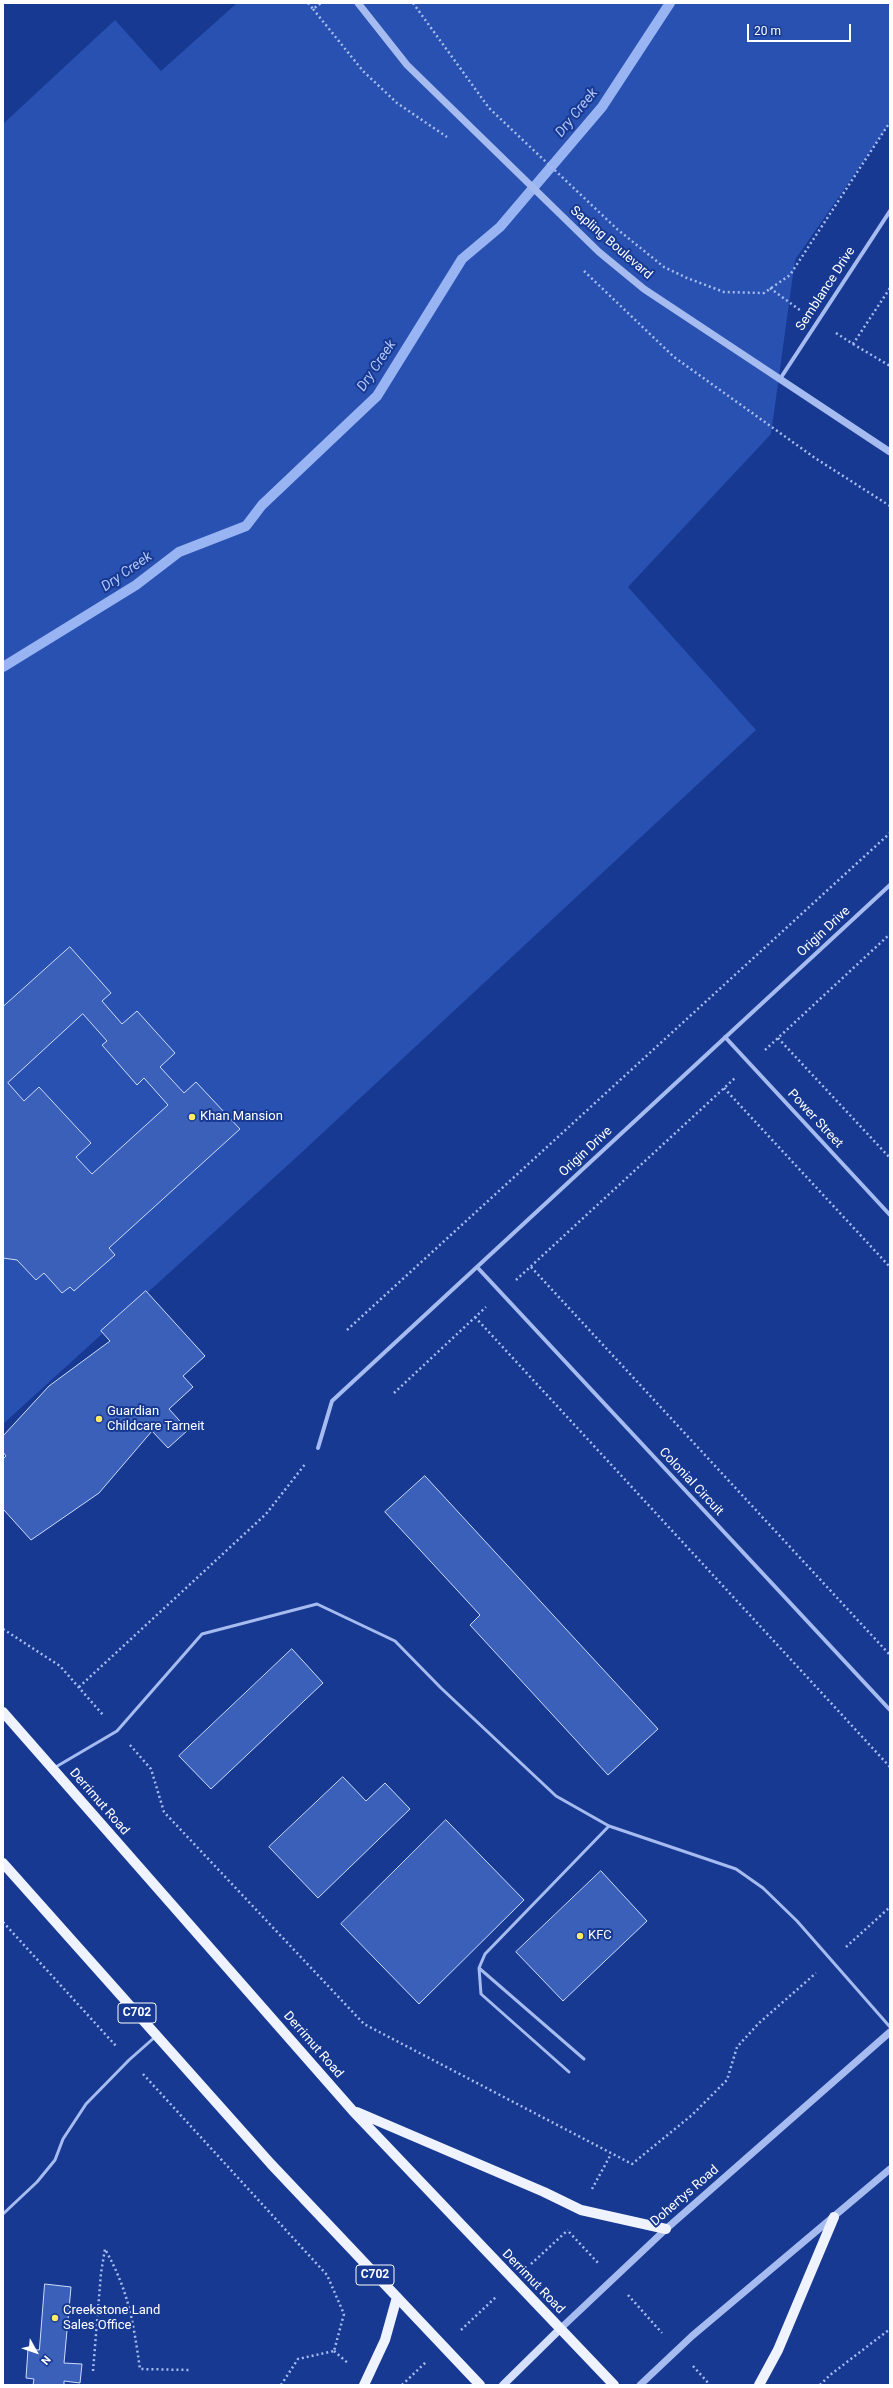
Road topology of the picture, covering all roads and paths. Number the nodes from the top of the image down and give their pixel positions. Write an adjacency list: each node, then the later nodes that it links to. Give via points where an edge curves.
1 (308, 3): 5 (path)
2 (321, 3): 5 (path)
3 (358, 3): 12 (street, Sapling Boulevard, via 407,65 599,252 644,289)
4 (414, 3): 6 (path, via 489,108 617,229 664,267 724,292 764,293 790,275)
5 (313, 9): 7 (path, via 363,71 397,103)
6 (890, 122)
7 (449, 139)
8 (890, 211): 12 (street, Semblance Drive)
9 (583, 270): 14 (path, via 674,356 815,458)
10 (854, 344): 11 (path)
11 (890, 366)
12 (780, 379): 13 (street, Sapling Boulevard)
13 (890, 452)
14 (890, 506)
15 (890, 833): 29 (path)
16 (890, 885): 18 (street, Origin Drive)
17 (890, 934): 19 (path)
18 (725, 1036): 20 (street, Power Street); 24 (street, Origin Drive)
19 (778, 1038): 20 (path); 22 (path)
20 (750, 1064): 21 (path); 23 (street, Power Street)
21 (724, 1088): 25 (path); 26 (path)
22 (890, 1158)
23 (890, 1215)
24 (477, 1267): 27 (street, Colonial Circuit); 31 (street, Origin Drive, via 332,1401)
25 (531, 1267): 27 (path); 33 (path)
26 (890, 1267)
27 (501, 1293): 28 (path); 35 (street, Colonial Circuit)
28 (476, 1317): 30 (path); 38 (path)
29 (347, 1330)
30 (394, 1393)
31 (318, 1448): 34 (path, via 266,1514)
32 (3, 1629): 34 (path, via 60,1666)
33 (890, 1655)
34 (79, 1687): 37 (path)
35 (890, 1710)
36 (3, 1712): 39 (main road, Derrimut Road)
37 (117, 1731): 39 (lane); 40 (lane, via 202,1634 317,1604 395,1641 556,1796); 44 (path, via 151,1769 164,1812 364,2024 632,2164 692,2114 727,2080 738,2047 758,2023)
38 (890, 1767)
39 (52, 1768): 52 (main road, Derrimut Road)
40 (609, 1826): 44 (lane, via 736,1869 763,1888 797,1921); 45 (lane, via 485,1954)
41 (3, 1863): 48 (main road, C702)
42 (890, 1907): 44 (path)
43 (3, 1922): 50 (path)
44 (831, 1960): 46 (lane)
45 (479, 1968): 49 (lane); 51 (lane, via 481,1994)
46 (890, 2027)
47 (890, 2032): 56 (street, Dohertys Road)
48 (157, 2036): 50 (lane); 59 (main road, C702, via 271,2164)
49 (584, 2059)
50 (129, 2060): 54 (lane, via 86,2104 64,2138 55,2160 37,2182); 66 (path, via 327,2275 344,2314 334,2351 298,2359)
51 (569, 2072)
52 (353, 2111): 56 (main road, via 581,2210); 58 (main road, Derrimut Road)
53 (890, 2169): 55 (street)
54 (3, 2214)
55 (834, 2217): 63 (street); 74 (main road, via 778,2350)
56 (666, 2229): 57 (street, Dohertys Road)
57 (612, 2278): 58 (path, via 568,2230); 60 (street, Dohertys Road); 63 (path)
58 (514, 2280): 60 (main road, Derrimut Road); 62 (path)
59 (397, 2297): 62 (main road, C702); 67 (main road, via 385,2340)
60 (560, 2329): 70 (main road, Dohertys Road); 71 (main road, Derrimut Road)
61 (890, 2329): 75 (path)
62 (443, 2346): 68 (path); 69 (main road, C702)
63 (678, 2350): 72 (street); 73 (path)
64 (93, 2370): 65 (path, via 105,2249 130,2303 140,2369)
65 (190, 2370)
66 (281, 2385)
67 (364, 2385)
68 (402, 2385)
69 (480, 2385)
70 (503, 2385)
71 (614, 2385)
72 (640, 2385)
73 (710, 2385)
74 (760, 2385)
75 (820, 2385)

